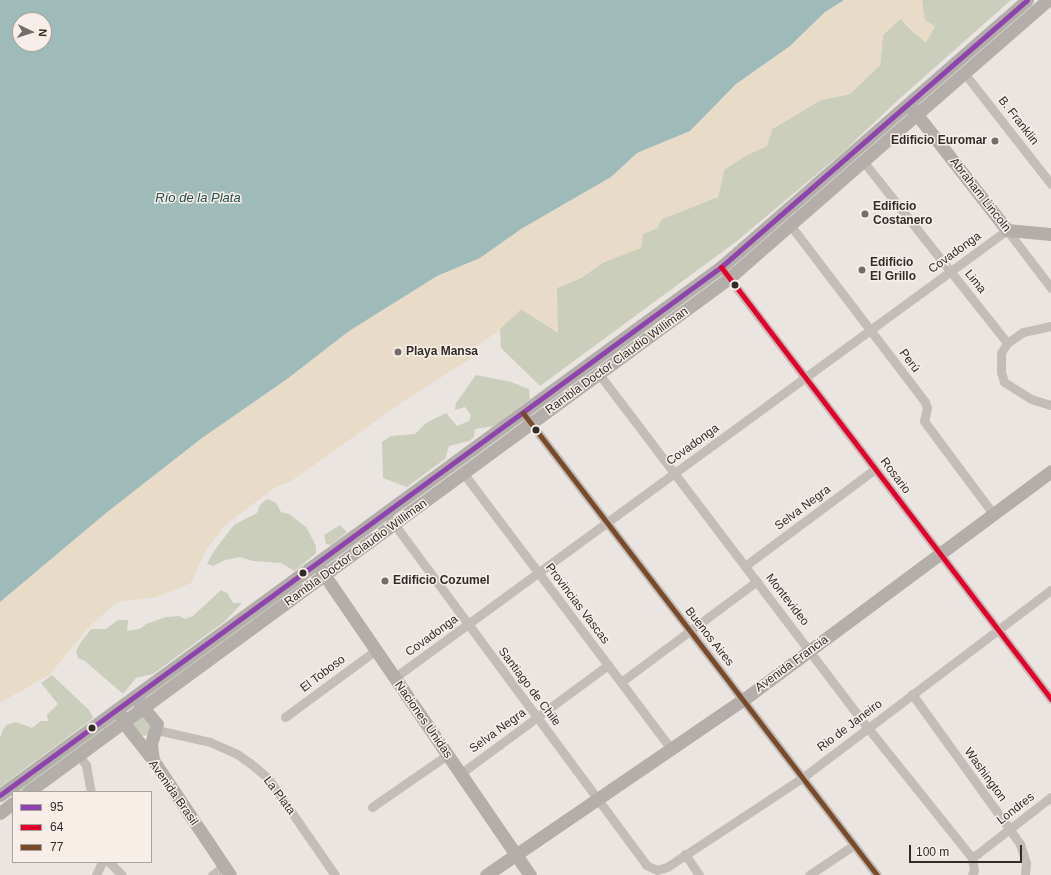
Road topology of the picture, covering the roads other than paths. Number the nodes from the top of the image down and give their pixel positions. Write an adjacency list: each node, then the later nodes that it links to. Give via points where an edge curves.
1 (1027, 0): 4 (main road, Rambla Doctor Claudio Williman)
2 (1048, 0): 3 (main road, Rambla Doctor Claudio Williman)
3 (965, 74): 5 (main road, Rambla Doctor Claudio Williman); 7 (street, B. Franklin)
4 (908, 103): 5 (main road, Abraham Lincoln); 11 (main road, Rambla Doctor Claudio Williman)
5 (917, 114): 6 (main road, Rambla Doctor Claudio Williman); 9 (main road, Abraham Lincoln)
6 (863, 161): 8 (main road, Rambla Doctor Claudio Williman); 12 (street, Lima)
7 (1051, 184)
8 (790, 226): 13 (main road, Rambla Doctor Claudio Williman); 16 (street, Perú)
9 (1007, 230): 10 (main road); 12 (street, Covadonga); 14 (street, Abraham Lincoln)
10 (1051, 234)
11 (721, 267): 13 (street, Rosario); 21 (main road, Rambla Doctor Claudio Williman)
12 (951, 271): 16 (street, Covadonga); 17 (street, Lima)
13 (729, 278): 18 (main road, Rambla Doctor Claudio Williman); 19 (street, Rosario)
14 (1051, 288)
15 (1051, 326): 17 (street, via 1023,332)
16 (871, 330): 19 (street, Covadonga); 28 (street, Perú, via 925,402 927,408 924,422)
17 (1007, 342): 20 (street, via 1001,353 1004,382 1031,399)
18 (599, 374): 22 (main road, Rambla Doctor Claudio Williman); 25 (street, Montevideo)
19 (806, 378): 23 (street, Rosario); 25 (street, Covadonga)
20 (1051, 405)
21 (523, 413): 22 (street, Buenos Aires); 27 (main road, Rambla Doctor Claudio Williman)
22 (531, 424): 26 (main road, Rambla Doctor Claudio Williman); 29 (street, Buenos Aires)
23 (876, 469): 31 (street, Rosario); 33 (street, Selva Negra)
24 (1051, 470): 28 (main road, Avenida Francia)
25 (675, 473): 29 (street, Covadonga); 33 (street, Montevideo)
26 (464, 474): 30 (main road, Rambla Doctor Claudio Williman); 34 (street, Provincias Vascas)
27 (386, 513): 30 (street, Santiago de Chile); 32 (main road, Rambla Doctor Claudio Williman)
28 (994, 515): 31 (main road, Avenida Francia)
29 (607, 523): 34 (street, Covadonga); 40 (street, Buenos Aires)
30 (394, 525): 35 (main road, Rambla Doctor Claudio Williman); 38 (street, Santiago de Chile)
31 (941, 555): 39 (street, Rosario); 42 (main road, Avenida Francia)
32 (316, 564): 35 (main road, Naciones Unidas); 47 (main road, Rambla Doctor Claudio Williman)
33 (746, 566): 36 (street, Montevideo)
34 (539, 573): 38 (street, Covadonga); 43 (street, Provincias Vascas)
35 (325, 576): 41 (main road, Naciones Unidas); 50 (main road, Rambla Doctor Claudio Williman)
36 (757, 581): 40 (street); 42 (street, Montevideo)
37 (1051, 590): 39 (street, Rio de Janeiro)
38 (468, 624): 44 (street, Covadonga); 53 (street, Santiago de Chile)
39 (998, 630): 46 (street, Rio de Janeiro); 48 (street, Rosario)
40 (690, 631): 45 (street); 49 (street, Buenos Aires)
41 (375, 651): 44 (main road, Naciones Unidas); 52 (street, El Toboso)
42 (811, 651): 49 (main road, Avenida Francia); 55 (street, Montevideo)
43 (608, 665): 45 (street, Provincias Vascas); 53 (street, Selva Negra)
44 (394, 678): 60 (main road, Naciones Unidas)
45 (620, 682): 58 (street, Provincias Vascas)
46 (912, 694): 55 (street, Rio de Janeiro); 72 (street, Washington)
47 (134, 699): 50 (main road); 51 (main road, Rambla Doctor Claudio Williman)
48 (1051, 699)
49 (743, 700): 58 (main road, Avenida Francia); 63 (street, Buenos Aires)
50 (146, 707): 54 (main road, Rambla Doctor Claudio Williman); 56 (main road, via 157,724)
51 (120, 709): 54 (main road, Avenida Brasil); 66 (main road, Rambla Doctor Claudio Williman)
52 (285, 717)
53 (537, 717): 62 (street, Selva Negra); 68 (street, Santiago de Chile)
54 (123, 722): 57 (main road, Avenida Brasil); 59 (main road, Rambla Doctor Claudio Williman)
55 (868, 728): 63 (street, Rio de Janeiro); 76 (street, Montevideo)
56 (155, 735): 57 (main road); 61 (main road); 84 (street, La Plata, via 210,742 250,763 268,778)
57 (137, 741): 61 (main road, Avenida Brasil)
58 (671, 749): 68 (main road, Avenida Francia)
59 (78, 754): 64 (main road, Rambla Doctor Claudio Williman); 65 (street, via 86,765)
60 (447, 755): 62 (main road, Naciones Unidas); 70 (street)
61 (153, 760): 79 (main road, Avenida Brasil)
62 (460, 774): 75 (main road, Naciones Unidas)
63 (802, 778): 73 (street, Buenos Aires); 74 (street, Rio de Janeiro)
64 (29, 791)
65 (91, 791)
66 (0, 795)
67 (1051, 797): 72 (street, Londres)
68 (598, 799): 75 (main road, Avenida Francia); 80 (street, Santiago de Chile, via 646,865)
69 (12, 804): 71 (main road)
70 (372, 807)
71 (0, 813)
72 (1009, 830): 76 (street, Londres); 91 (street, Washington, via 1020,844 1026,863)
73 (854, 845): 88 (street); 89 (street, Buenos Aires)
74 (685, 854): 80 (street, Rio de Janeiro); 87 (street)
75 (516, 855): 85 (main road, Avenida Francia); 86 (main road, Naciones Unidas)
76 (972, 858): 90 (street)
77 (102, 863): 81 (street)
78 (110, 863): 82 (street)
79 (227, 870): 83 (street)
80 (657, 870)
81 (96, 875)
82 (122, 875)
83 (212, 875)
84 (335, 875)
85 (486, 875)
86 (530, 875)
87 (699, 875)
88 (810, 875)
89 (877, 875)
90 (972, 875)
91 (1025, 875)

